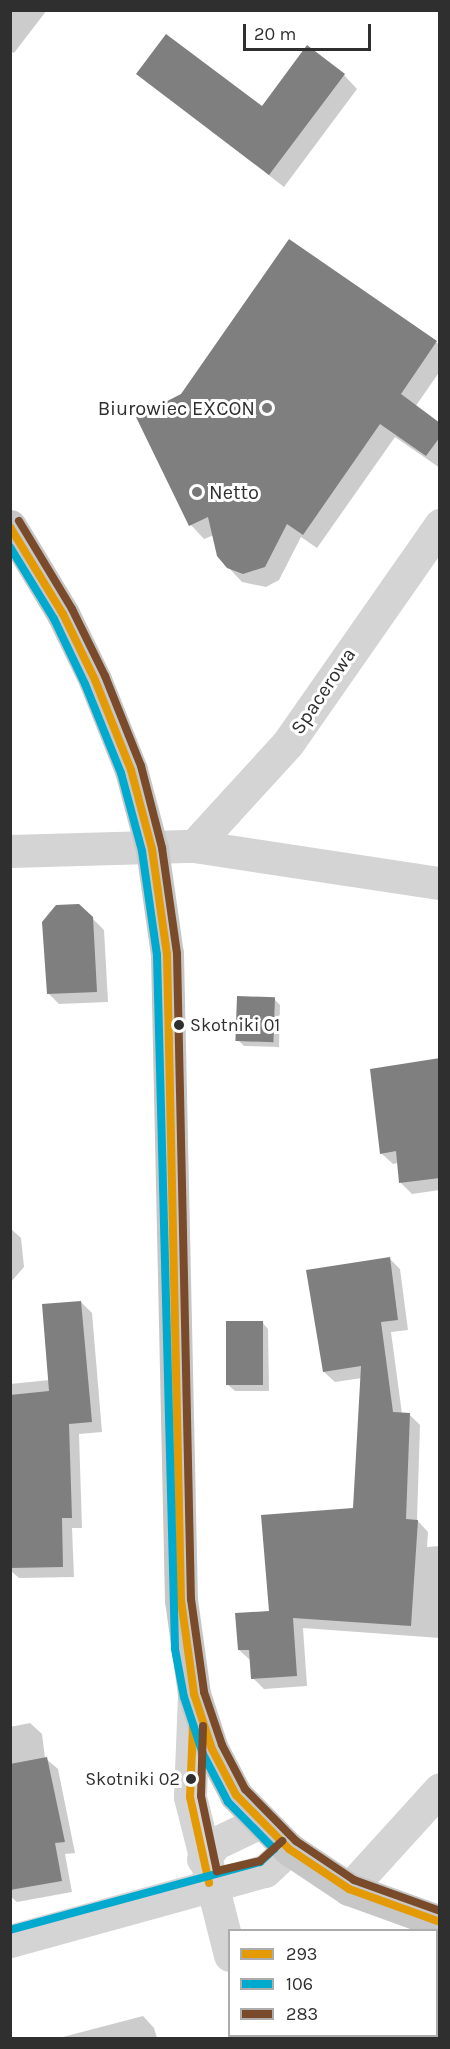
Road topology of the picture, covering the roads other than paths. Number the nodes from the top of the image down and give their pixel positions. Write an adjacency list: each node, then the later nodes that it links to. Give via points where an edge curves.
1 (440, 525): 3 (street, Spacerowa, via 288,743)
2 (10, 526): 4 (main road, via 63,614 94,680 131,770)
3 (194, 846): 4 (street); 6 (street)
4 (152, 849): 5 (street); 7 (main road, via 167,954 181,1600)
5 (10, 851)
6 (440, 883)
7 (194, 1694): 9 (main road, via 217,1758 236,1795); 11 (street, via 190,1797)
8 (440, 1789): 12 (street)
9 (260, 1822): 10 (main road); 11 (street, via 216,1843)
10 (289, 1849): 11 (street, via 265,1871); 12 (main road)
11 (206, 1871): 14 (street); 15 (street)
12 (349, 1889): 13 (main road)
13 (440, 1922)
14 (10, 1941)
15 (228, 1948)

